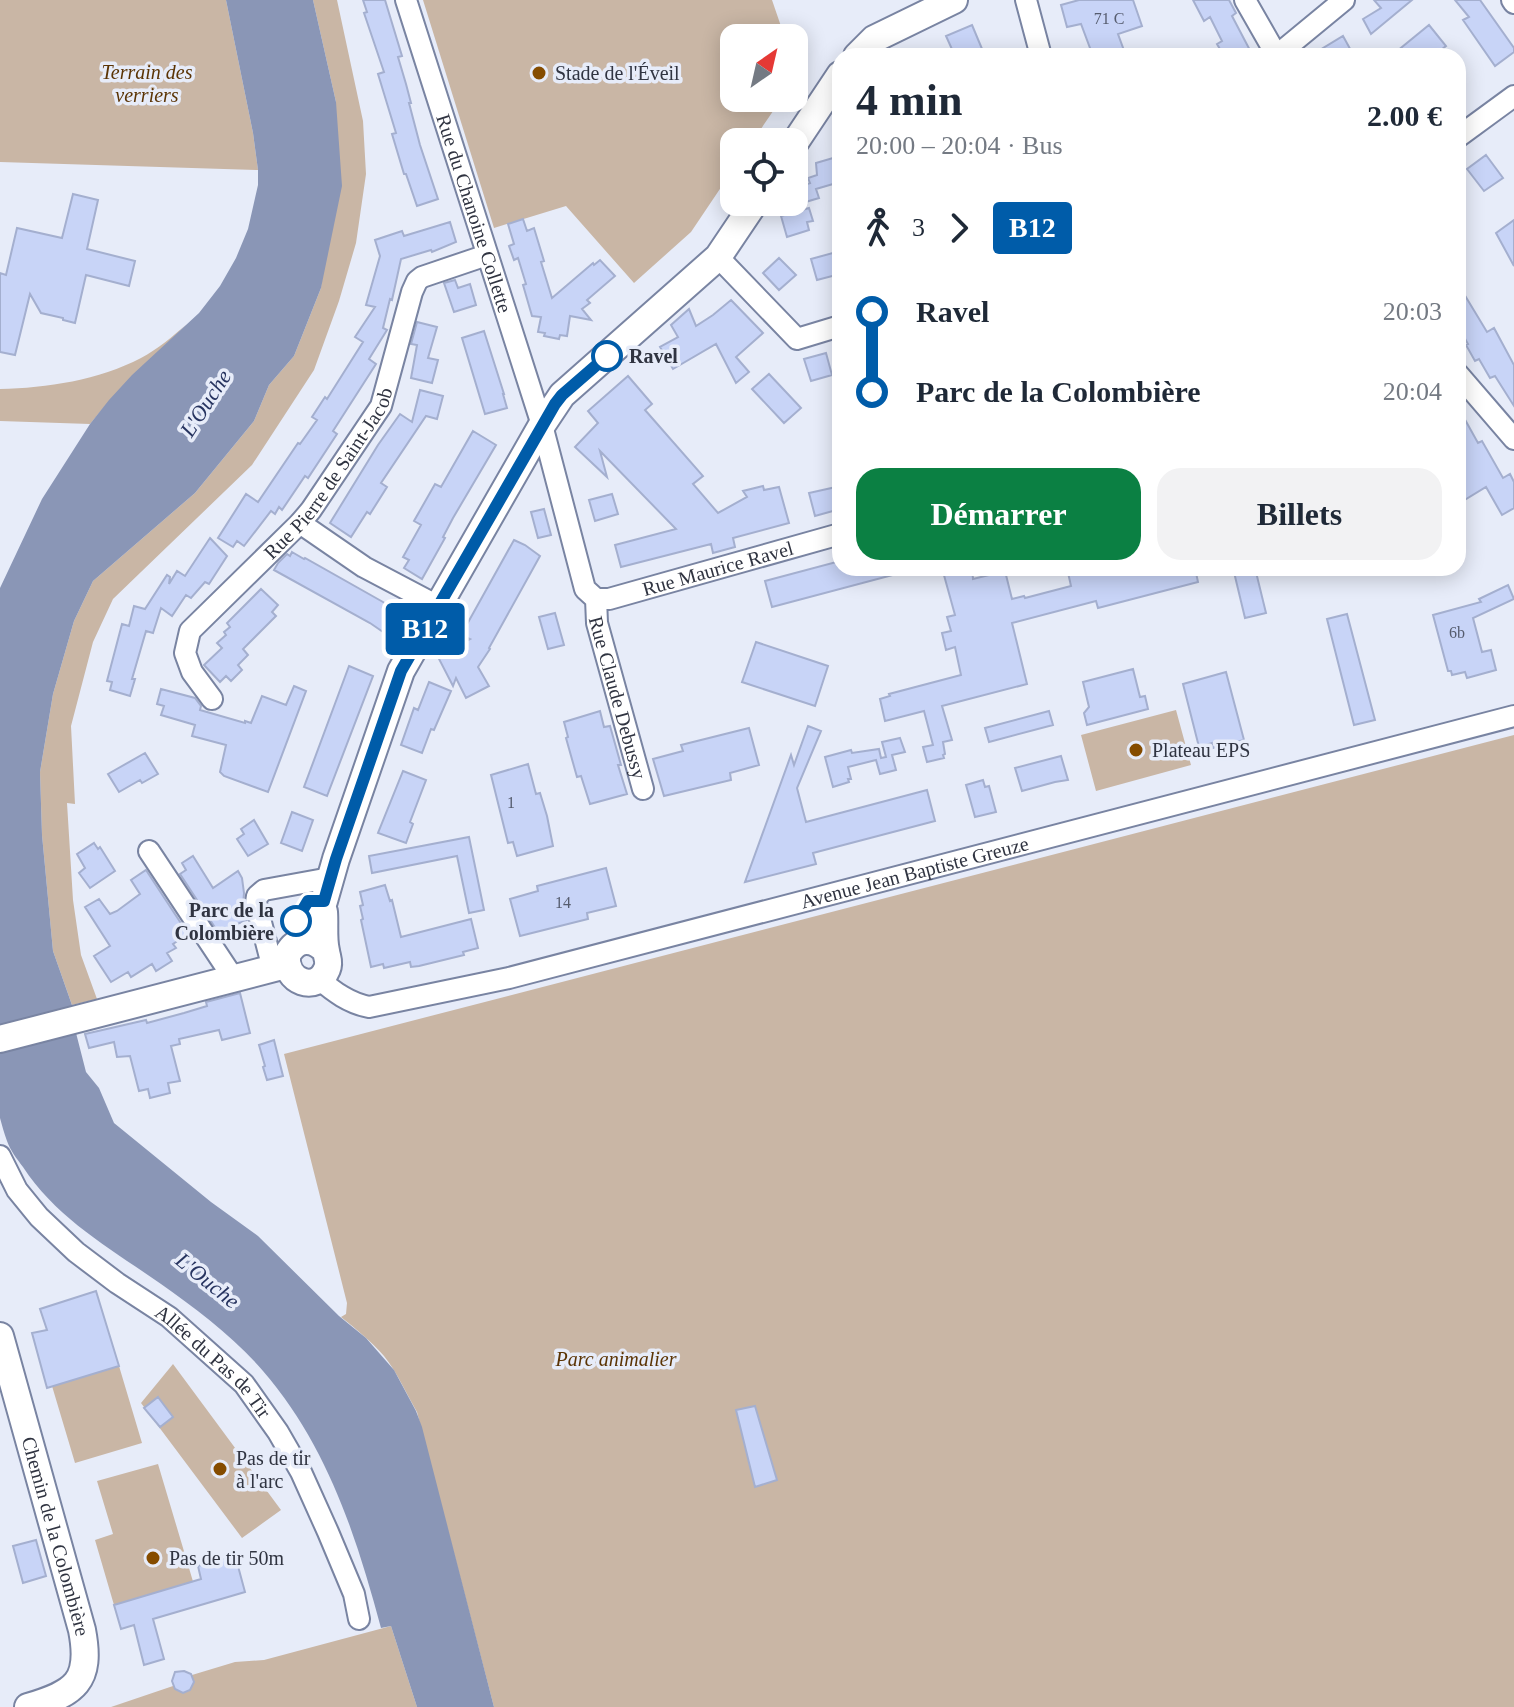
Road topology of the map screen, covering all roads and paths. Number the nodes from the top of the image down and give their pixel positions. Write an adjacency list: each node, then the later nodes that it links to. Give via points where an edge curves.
1 (406, 0): 15 (street, Rue du Chanoine Collette)
2 (954, 0): 6 (street)
3 (1026, 0): 7 (street)
4 (1245, 0): 8 (street)
5 (1344, 0): 9 (street)
6 (865, 48)
7 (1039, 48)
8 (1272, 48)
9 (1286, 48)
10 (832, 87): 12 (street)
11 (1514, 96): 13 (street)
12 (805, 128)
13 (1466, 131)
14 (746, 216): 16 (street)
15 (487, 255): 19 (street, Rue du Chanoine Collette); 21 (street, Rue Pierre de Saint-Jacob, via 417,281 381,406)
16 (718, 257): 17 (street, via 797,339); 19 (street, via 562,395)
17 (832, 328)
18 (1466, 383): 20 (street)
19 (542, 425): 23 (street, Rue Claude Debussy, via 585,589); 24 (street)
20 (1514, 439)
21 (300, 523): 24 (street, via 364,567); 25 (street, Rue Pierre de Saint-Jacob, via 190,631 185,653)
22 (832, 536): 23 (street, Rue Maurice Ravel)
23 (596, 599): 27 (street, Rue Claude Debussy, via 597,623)
24 (438, 606): 29 (street, via 401,671)
25 (212, 699)
26 (1514, 716): 33 (street, Avenue Jean Baptiste Greuze, via 509,978 369,1007 351,1002)
27 (643, 789)
28 (149, 851): 32 (street)
29 (327, 889): 30 (street); 31 (street, via 264,890 257,896)
30 (316, 945): 31 (street, via 301,941 291,947); 33 (street, via 329,961)
31 (280, 967): 32 (street); 33 (street, via 302,982)
32 (234, 979): 34 (street)
33 (319, 979)
34 (0, 1039)
35 (0, 1156): 37 (street, Allée du Pas de Tir, via 17,1190 76,1252 169,1317 244,1384 301,1472 354,1594)
36 (0, 1336): 38 (street, Chemin de la Colombière, via 86,1650 84,1670 74,1686 57,1699)
37 (359, 1619)
38 (28, 1707)

